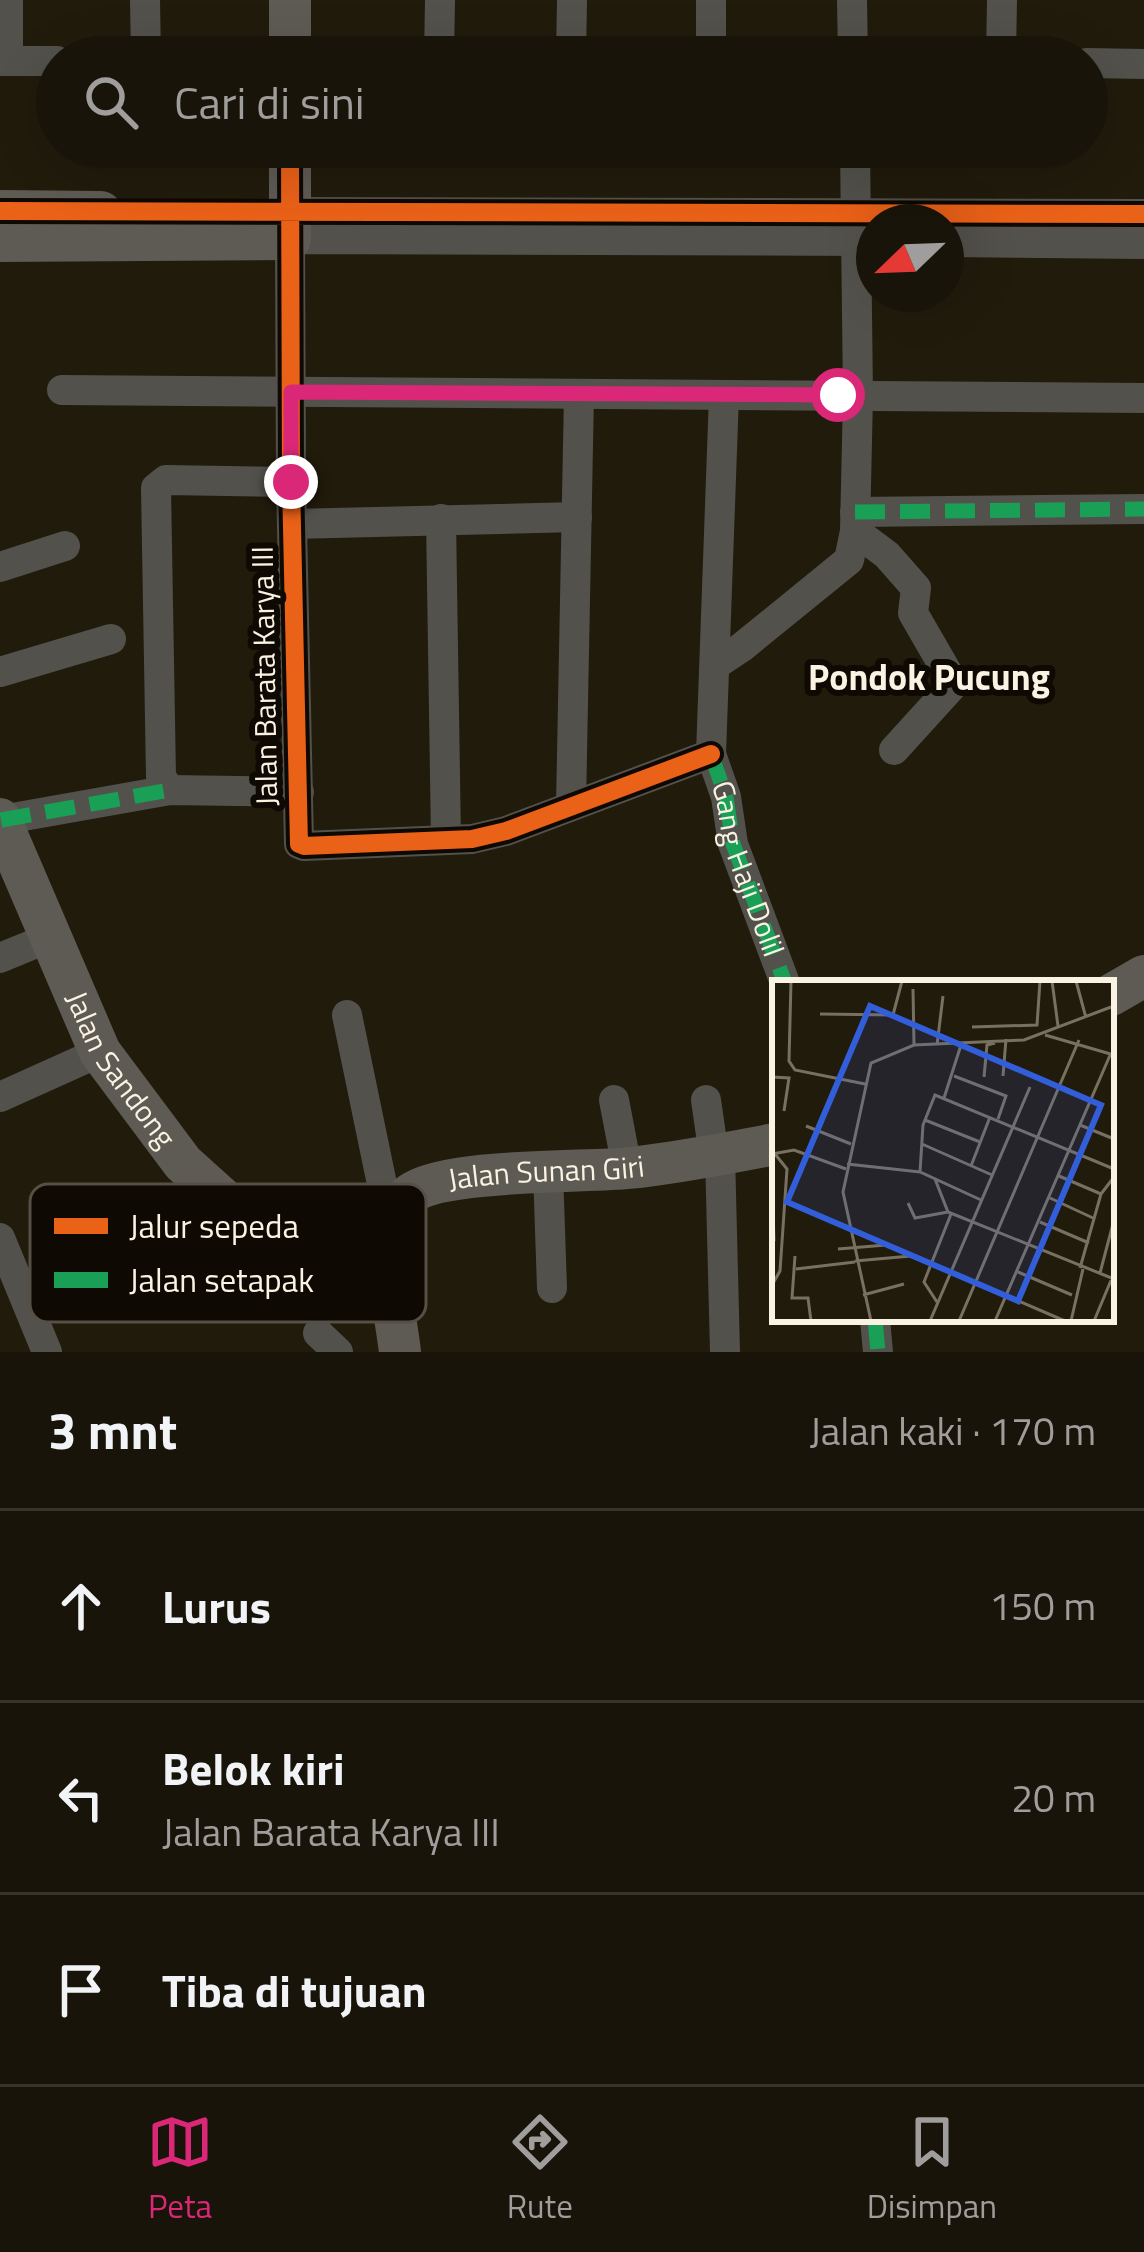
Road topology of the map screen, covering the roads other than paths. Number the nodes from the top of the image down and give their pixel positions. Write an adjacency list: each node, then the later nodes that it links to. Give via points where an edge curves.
1 (8, 0): 16 (street)
2 (146, 0): 9 (street)
3 (290, 0): 10 (street)
4 (440, 0): 11 (street)
5 (572, 0): 12 (street)
6 (711, 0): 13 (street)
7 (853, 0): 14 (street)
8 (1002, 0): 15 (street)
9 (146, 36)
10 (290, 36)
11 (439, 36)
12 (571, 36)
13 (711, 36)
14 (853, 36)
15 (1001, 36)
16 (4, 61): 17 (street)
17 (36, 61)
18 (1108, 63): 19 (street)
19 (1144, 64)
20 (290, 168): 25 (street, Jalan Barata Karya III)
21 (857, 168): 22 (street)
22 (860, 204)
23 (0, 211): 25 (street)
24 (1144, 214): 26 (street)
25 (290, 226): 27 (street); 28 (street); 33 (street, Jalan Barata Karya III)
26 (964, 226)
27 (856, 232)
28 (0, 241)
29 (964, 242): 30 (street)
30 (1144, 244)
31 (861, 312): 36 (street)
32 (62, 390): 33 (street)
33 (291, 392): 34 (street); 38 (street, Jalan Barata Karya III)
34 (579, 394): 35 (street); 40 (street)
35 (724, 394): 36 (street); 47 (street)
36 (858, 396): 37 (street); 42 (street)
37 (1144, 398)
38 (291, 482): 43 (street, Jalan Barata Karya III); 51 (street, via 166,480 156,488 161,777)
39 (1144, 509): 42 (street)
40 (577, 517): 41 (street); 53 (street)
41 (441, 519): 43 (street); 55 (street)
42 (855, 522): 47 (street, via 849,560); 49 (street, via 916,588 913,613 954,684)
43 (292, 524): 52 (street, Jalan Barata Karya III)
44 (65, 546): 45 (street)
45 (0, 567)
46 (111, 639): 48 (street)
47 (715, 664): 50 (street)
48 (0, 673)
49 (894, 750)
50 (710, 754): 53 (street); 59 (street, Gang Haji Dolil, via 733,844)
51 (170, 790): 52 (street); 54 (street)
52 (299, 792): 55 (street, Jalan Barata Karya III, via 304,846)
53 (571, 806): 55 (street, via 506,831)
54 (0, 819): 56 (street, Jalan Sandong)
55 (446, 840)
56 (51, 938): 57 (street); 62 (street, Jalan Sandong)
57 (0, 958)
58 (1144, 976): 60 (street)
59 (784, 980)
60 (1114, 993)
61 (347, 1015): 71 (street)
62 (100, 1052): 63 (street); 70 (street, Jalan Sandong)
63 (0, 1096)
64 (614, 1100): 68 (street)
65 (706, 1100): 67 (street)
66 (772, 1145): 67 (street, Jalan Sunan Giri)
67 (717, 1155): 68 (street, Jalan Sunan Giri); 81 (street)
68 (627, 1168): 69 (street, Jalan Sunan Giri)
69 (548, 1171): 72 (street, Jalan Sunan Giri); 74 (street)
70 (206, 1184)
71 (382, 1184)
72 (426, 1187)
73 (0, 1238): 75 (street)
74 (552, 1288)
75 (30, 1312)
76 (34, 1322): 79 (street)
77 (397, 1322): 80 (street)
78 (875, 1322): 82 (street)
79 (46, 1352)
80 (400, 1352)
81 (725, 1352)
82 (878, 1352)

